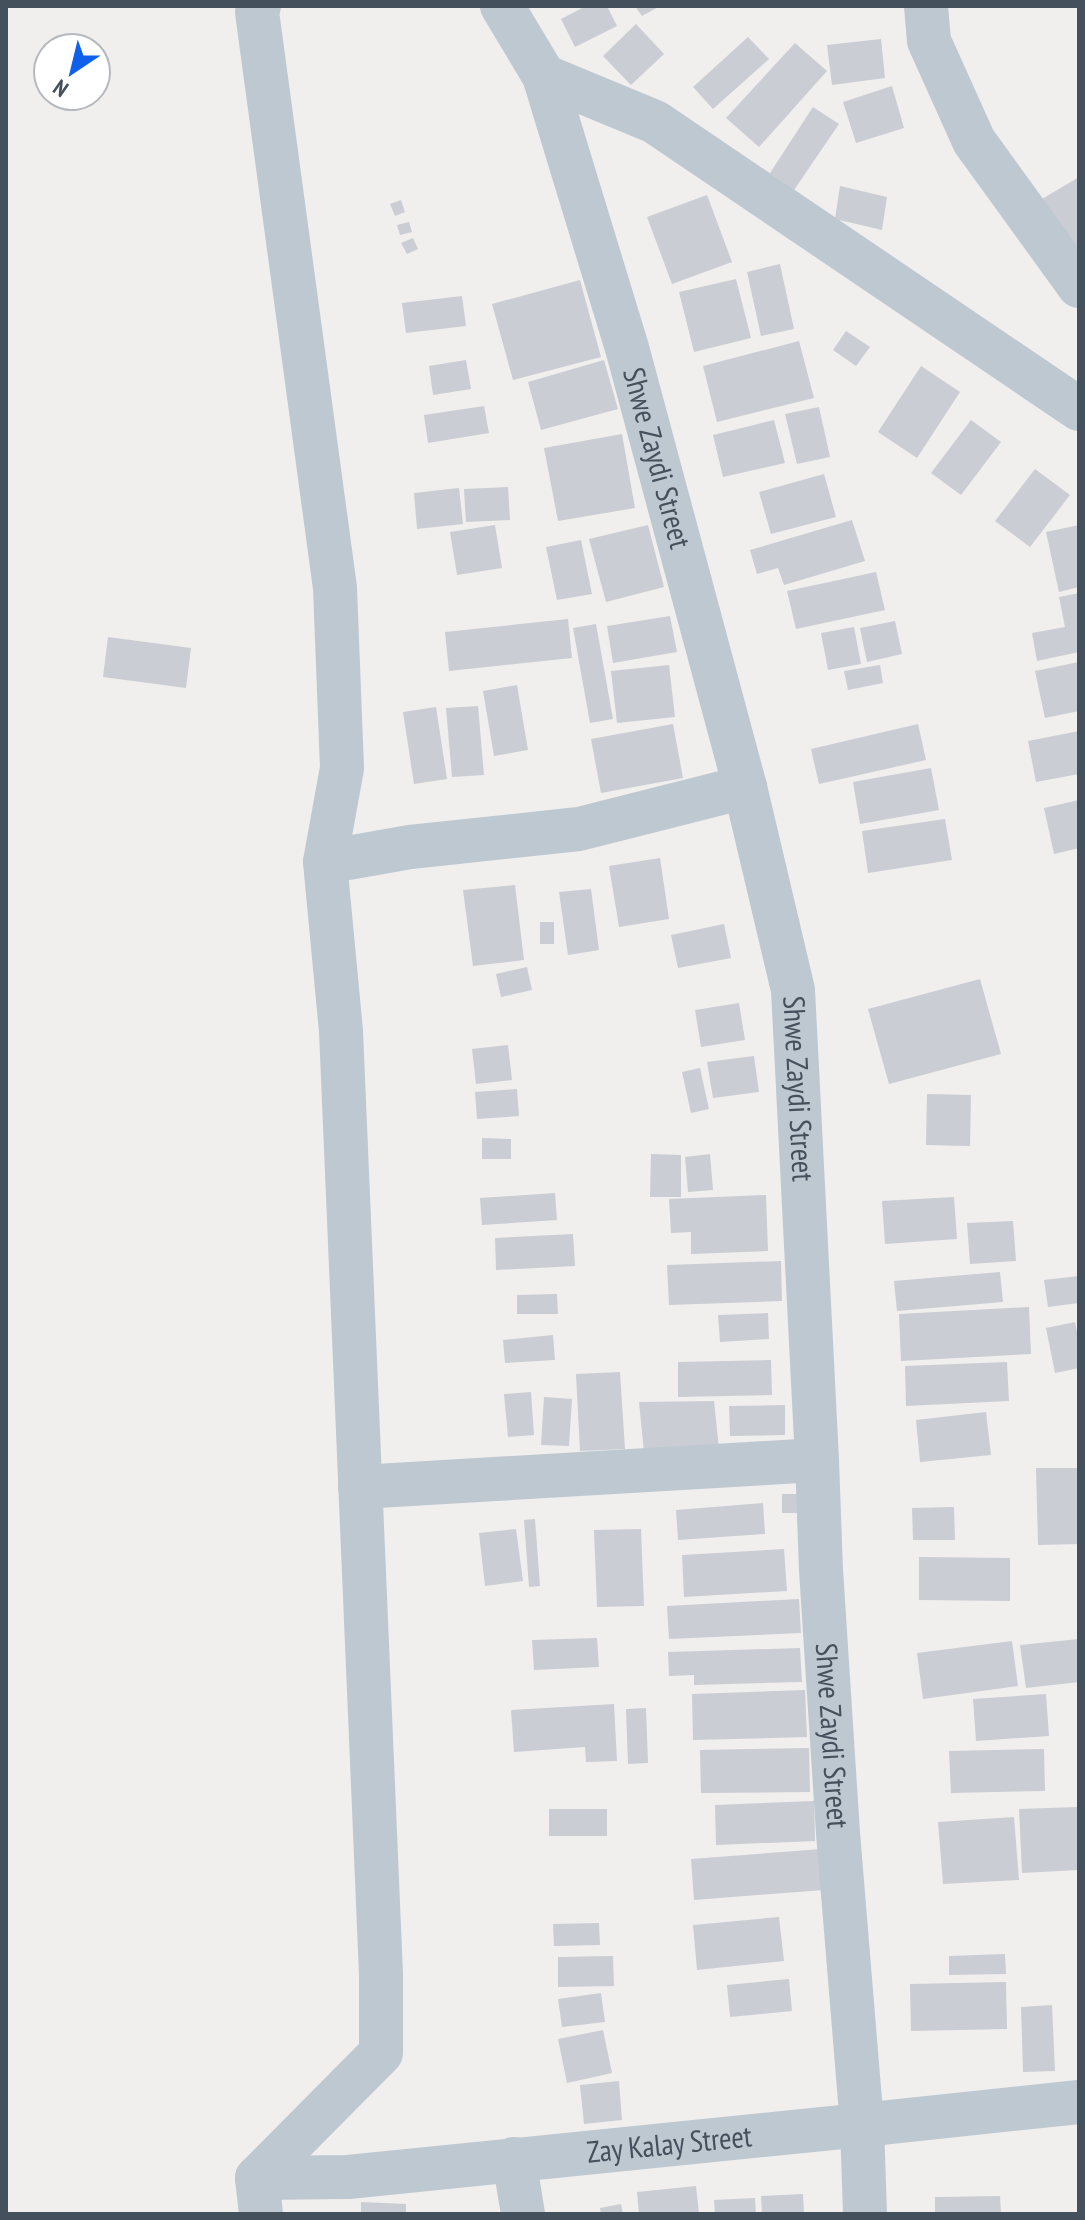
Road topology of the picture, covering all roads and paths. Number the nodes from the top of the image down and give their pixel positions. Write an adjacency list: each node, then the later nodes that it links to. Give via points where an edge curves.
1 (259, 6): 8 (street, via 335,588 342,768)
2 (502, 6): 4 (street, Shwe Zaydi Street)
3 (926, 6): 5 (street, via 929,41 974,141)
4 (544, 76): 6 (street, via 655,122); 7 (street, Shwe Zaydi Street, via 627,348)
5 (1079, 286)
6 (1079, 409)
7 (745, 787): 8 (street, via 579,829); 9 (street, Shwe Zaydi Street, via 793,990)
8 (325, 862): 10 (street, via 341,1031)
9 (817, 1460): 10 (street); 12 (street, Shwe Zaydi Street, via 837,1818)
10 (360, 1487): 14 (street, via 381,2053)
11 (1079, 2102): 12 (street, Zay Kalay Street)
12 (862, 2125): 13 (street, Zay Kalay Street); 16 (street, Shwe Zaydi Street)
13 (514, 2159): 14 (street, Zay Kalay Street, via 348,2177); 15 (street)
14 (259, 2196)
15 (523, 2214)
16 (865, 2214)

